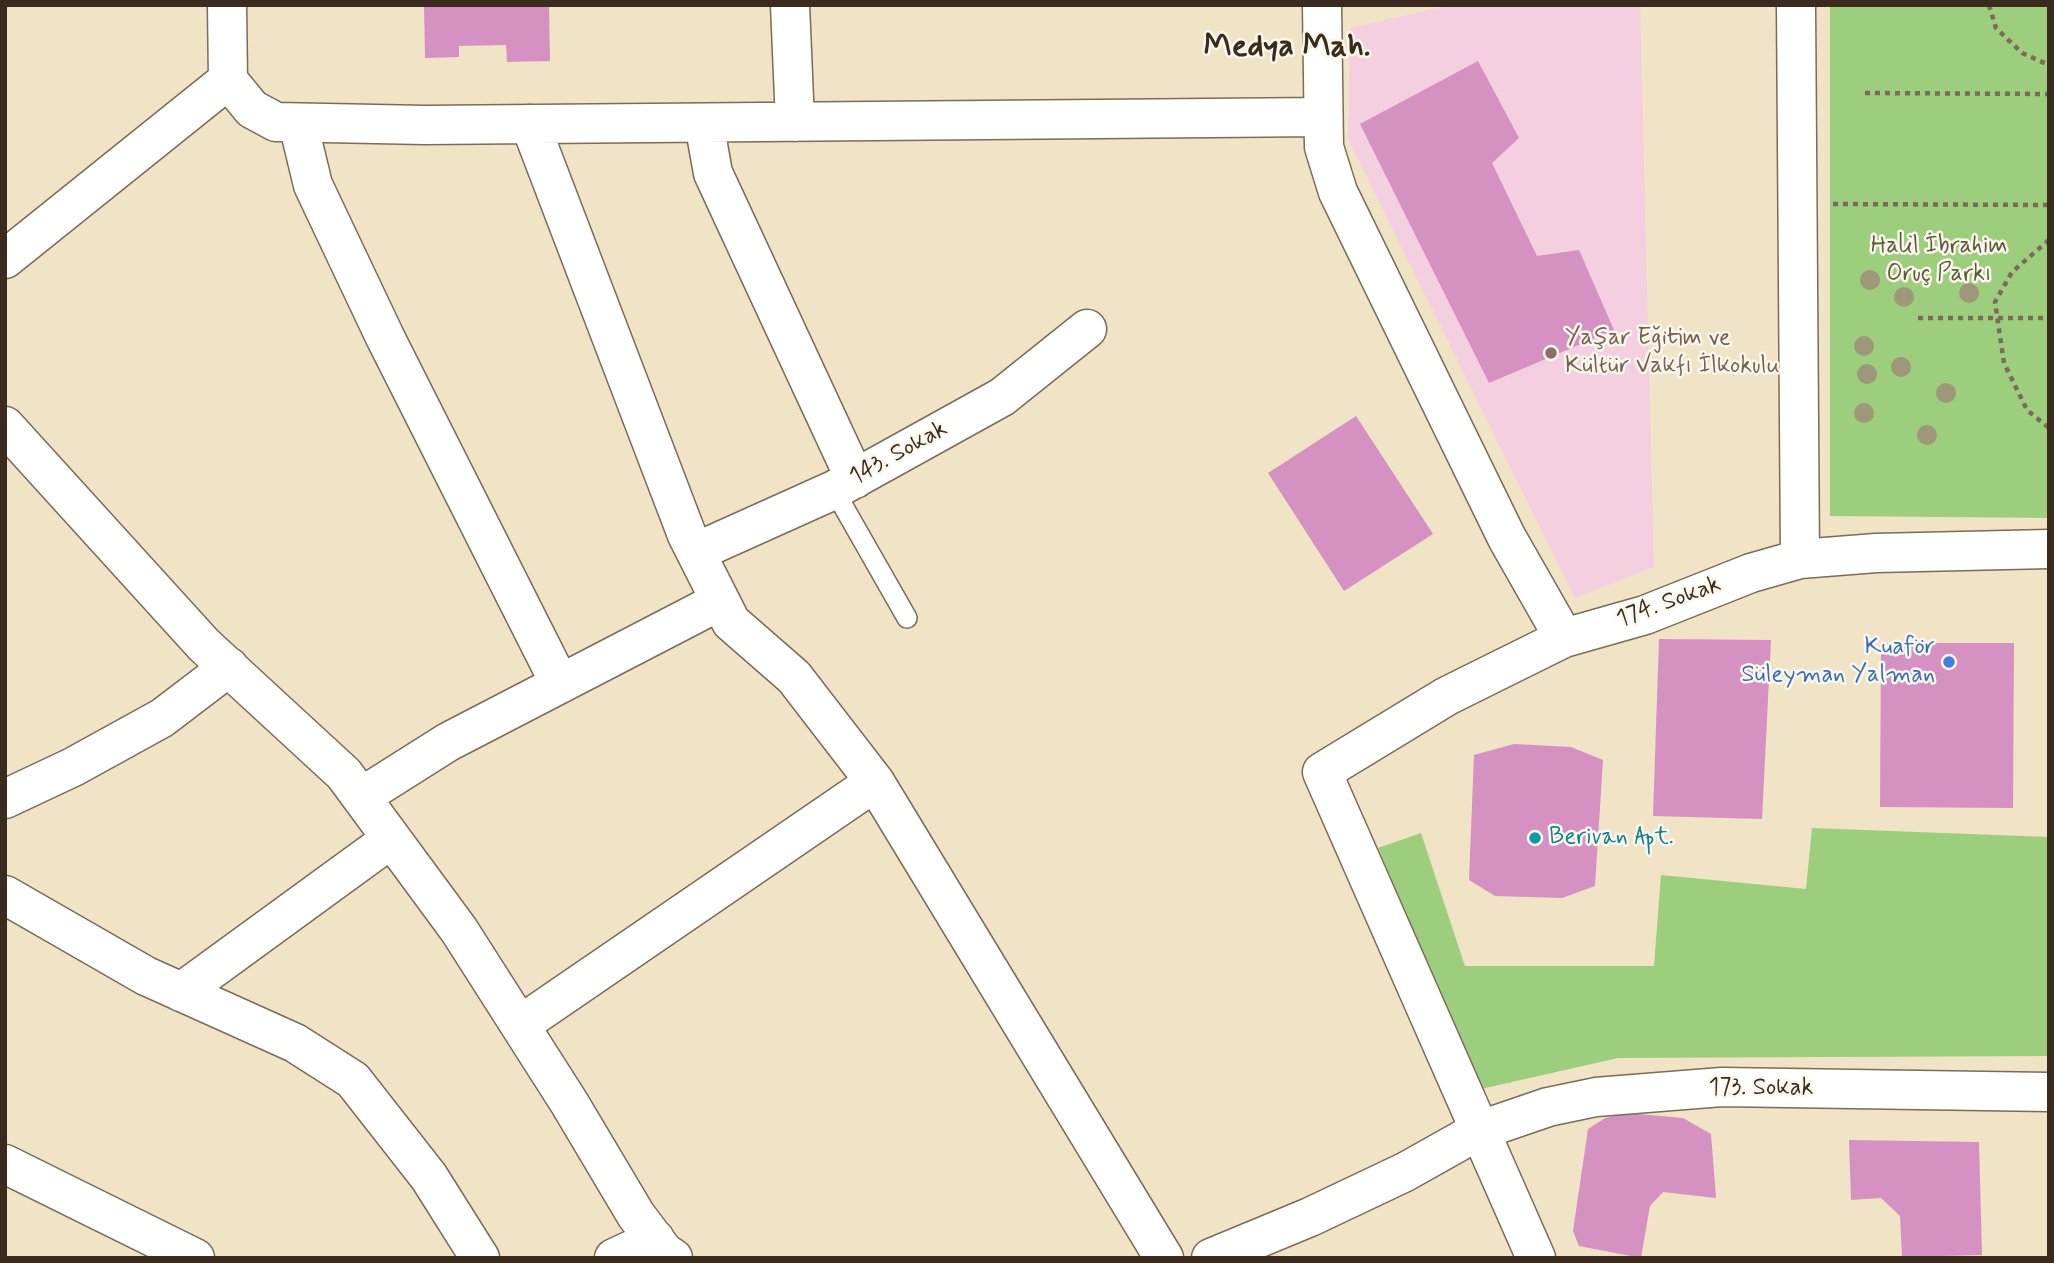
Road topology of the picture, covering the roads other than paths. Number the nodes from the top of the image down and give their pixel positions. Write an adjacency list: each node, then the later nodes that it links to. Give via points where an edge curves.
1 (227, 5): 5 (street)
2 (790, 5): 7 (street)
3 (1322, 5): 6 (street)
4 (1796, 5): 17 (street)
5 (228, 80): 8 (street, via 252,109 276,122); 11 (street)
6 (1322, 117): 7 (street); 20 (street, via 1324,147 1338,192 1507,538)
7 (794, 122): 9 (street)
8 (298, 123): 10 (street); 22 (street, via 313,185)
9 (704, 123): 10 (street); 14 (street, via 713,173)
10 (530, 124): 16 (street)
11 (5, 259)
12 (1087, 329): 14 (street, 143. Sokak, via 1002,397)
13 (5, 426): 21 (street)
14 (844, 485): 16 (street, 143. Sokak); 19 (lane)
15 (2049, 549): 17 (street, 174. Sokak)
16 (696, 552): 18 (street)
17 (1800, 559): 20 (street, 174. Sokak, via 1644,615)
18 (720, 601): 22 (street); 23 (street, via 731,622 794,677)
19 (907, 618)
20 (1564, 638): 31 (street, 174. Sokak, via 1447,696 1322,772)
21 (229, 667): 24 (street, via 344,774); 25 (street, via 162,718)
22 (560, 684): 24 (street, via 449,741)
23 (875, 782): 29 (street); 37 (street)
24 (360, 797): 26 (street)
25 (5, 799)
26 (391, 839): 28 (street); 29 (street)
27 (5, 895): 28 (street)
28 (181, 992): 35 (street, via 295,1043 353,1080 429,1177)
29 (520, 1025): 33 (street, via 636,1215)
30 (2049, 1092): 31 (street, 173. Sokak, via 1722,1087 1597,1097 1548,1107)
31 (1478, 1131): 38 (street, 173. Sokak, via 1405,1172); 39 (street)
32 (5, 1164): 34 (street)
33 (664, 1248): 36 (street)
34 (195, 1258)
35 (480, 1258)
36 (614, 1258)
37 (1164, 1258)
38 (1211, 1258)
39 (1536, 1258)

